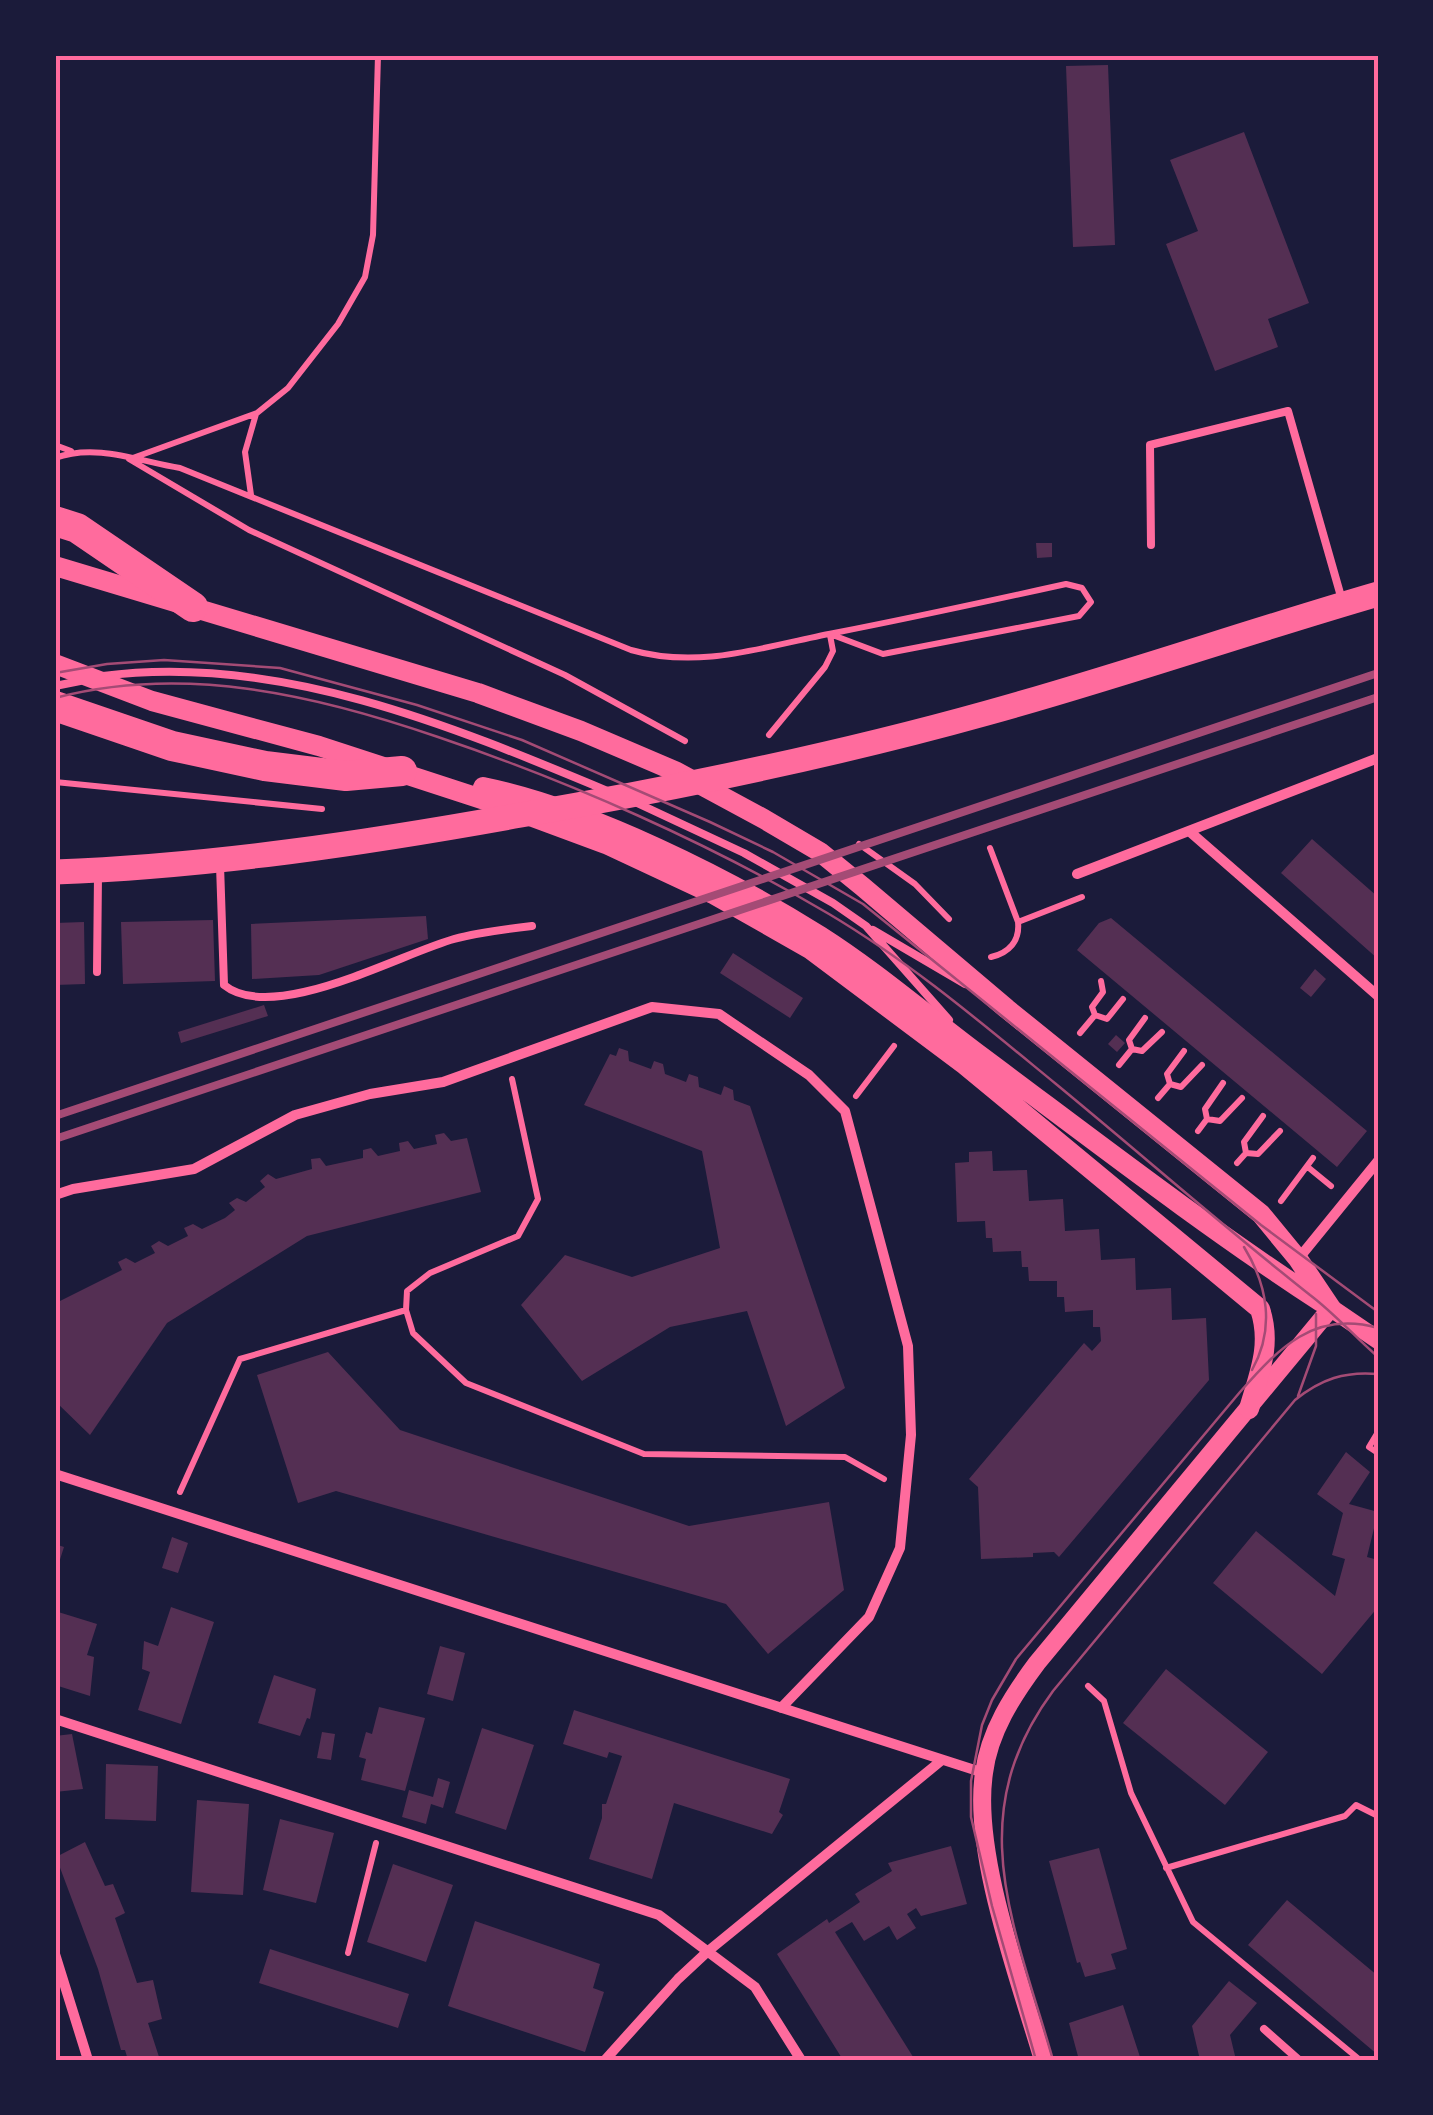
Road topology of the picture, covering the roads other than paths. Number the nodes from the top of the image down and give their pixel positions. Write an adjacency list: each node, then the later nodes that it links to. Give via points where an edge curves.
1 (55, 521): 6 (highway, via 76,528)
2 (1151, 545): 5 (lane, via 1150,445 1288,412)
3 (55, 566): 6 (main road)
4 (1378, 594): 5 (main road)
5 (1344, 604): 13 (main road, via 989,713 768,755 612,800)
6 (193, 606): 21 (main road, via 478,693 677,772 820,852)
7 (55, 664): 11 (main road, via 152,701)
8 (55, 686): 18 (lane, via 107,675 222,672 340,696 521,755 640,804 744,853)
9 (55, 706): 11 (highway, via 172,746 265,766 346,776)
10 (1378, 758): 12 (street)
11 (402, 771): 22 (main road, via 515,794 618,832 728,884 822,937); 23 (main road, via 606,844 716,895 810,949)
12 (1189, 831): 16 (street); 20 (street)
13 (220, 861): 14 (main road); 17 (lane, via 224,985 234,993 294,994 452,940)
14 (98, 871): 15 (main road); 19 (lane)
15 (55, 872)
16 (1077, 874)
17 (532, 926)
18 (866, 926): 21 (lane); 22 (lane)
19 (98, 972)
20 (1378, 996)
21 (1007, 1009): 26 (main road, via 1261,1214)
22 (977, 1053): 23 (lane); 27 (main road, via 1230,1242)
23 (1048, 1133): 29 (main road, via 1260,1309 1266,1354)
24 (1378, 1161): 26 (street)
25 (55, 1194): 31 (street, via 194,1169 295,1116 443,1082 652,1006 720,1014 809,1075 845,1111 908,1346 912,1434 900,1548 870,1617)
26 (1298, 1259): 27 (main road)
27 (1331, 1308): 28 (street); 29 (street)
28 (1378, 1340)
29 (1248, 1410): 34 (street, via 1024,1679 996,1732)
30 (55, 1474): 31 (street)
31 (781, 1708): 33 (street)
32 (55, 1719): 35 (street, via 659,1915)
33 (942, 1760): 34 (street); 35 (street)
34 (984, 1773): 41 (street, via 987,1852)
35 (707, 1952): 39 (street); 40 (street, via 755,1987)
36 (55, 1954): 38 (street)
37 (1264, 2029): 42 (lane)
38 (88, 2060)
39 (605, 2060)
40 (800, 2060)
41 (1043, 2060)
42 (1299, 2060)

